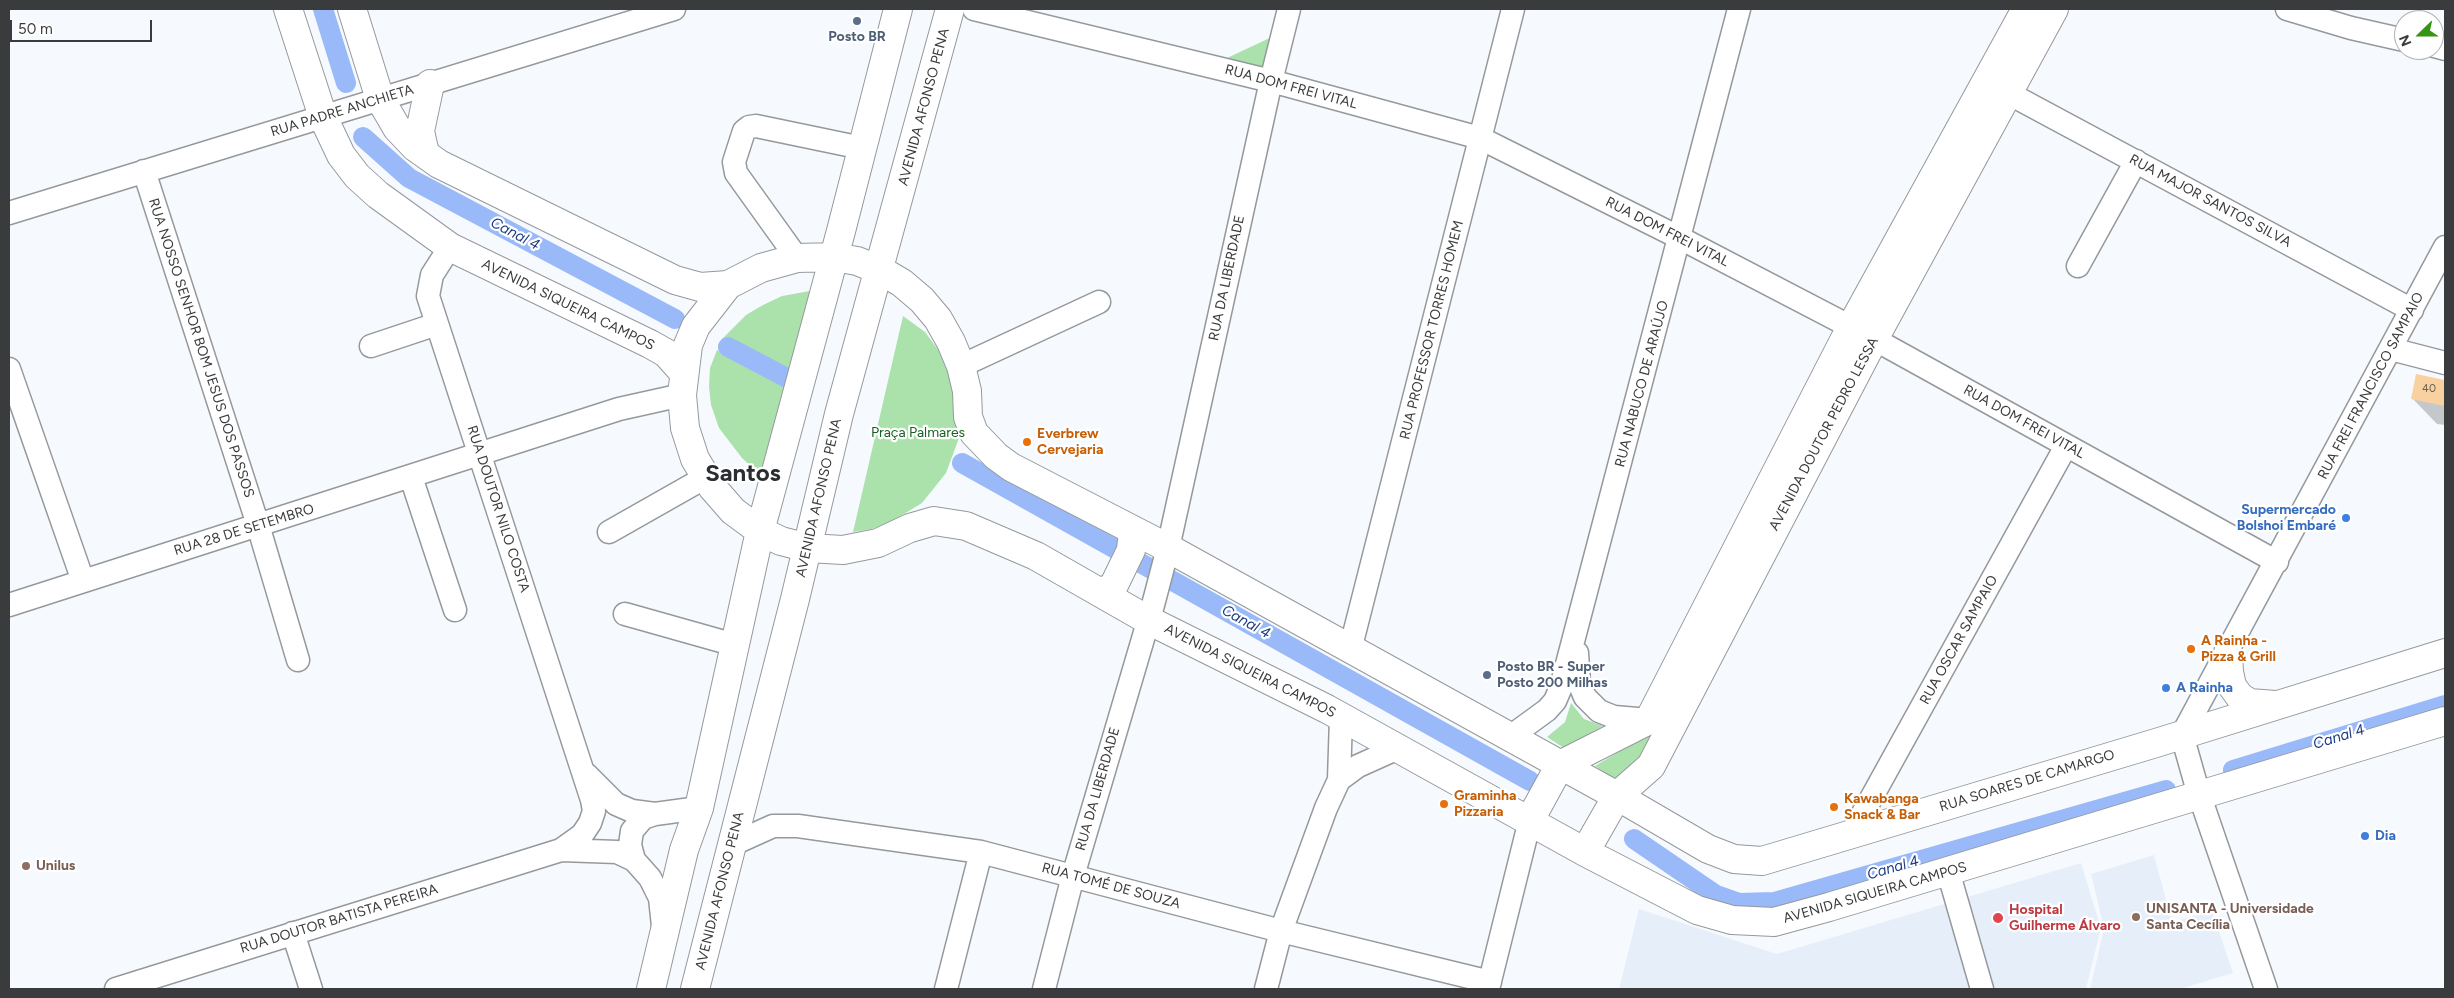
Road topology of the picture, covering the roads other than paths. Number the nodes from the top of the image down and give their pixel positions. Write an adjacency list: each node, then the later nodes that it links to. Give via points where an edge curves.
1 (288, 9): 18 (main road, AVENIDA SIQUEIRA CAMPOS)
2 (352, 9): 17 (main road)
3 (674, 9): 15 (street, RUA PADRE ANCHIETA)
4 (898, 9): 20 (main road)
5 (950, 9): 31 (main road, AVENIDA AFONSO PENA)
6 (974, 9): 14 (street, RUA DOM FREI VITAL)
7 (1289, 9): 14 (street, RUA DA LIBERDADE)
8 (1513, 9): 19 (street, RUA PROFESSOR TORRES HOMEM)
9 (1739, 9): 25 (street, RUA NABUCO DE ARAÚJO)
10 (2026, 9): 36 (main road, AVENIDA DOUTOR PEDRO LESSA)
11 (2054, 9): 16 (main road, AVENIDA DOUTOR PEDRO LESSA)
12 (2287, 9): 13 (street)
13 (2394, 38)
14 (1270, 81): 19 (street, RUA DOM FREI VITAL); 52 (street, RUA DA LIBERDADE)
15 (430, 84): 17 (street, RUA PADRE ANCHIETA); 21 (main road, via 420,131)
16 (2008, 93): 22 (street, RUA MAJOR SANTOS SILVA); 36 (main road, AVENIDA DOUTOR PEDRO LESSA)
17 (375, 101): 18 (street, RUA PADRE ANCHIETA); 21 (main road, via 397,128)
18 (329, 115): 23 (street, RUA PADRE ANCHIETA); 26 (main road, AVENIDA SIQUEIRA CAMPOS, via 341,155 357,176)
19 (1480, 138): 25 (street, RUA DOM FREI VITAL); 62 (street, RUA PROFESSOR TORRES HOMEM)
20 (862, 148): 28 (street, via 756,126 749,126 744,131 735,158 736,173); 29 (main road)
21 (425, 154): 32 (main road, via 439,164 675,280)
22 (2136, 161): 30 (street); 34 (street, RUA MAJOR SANTOS SILVA)
23 (144, 171): 24 (street, RUA PADRE ANCHIETA); 47 (street, RUA NOSSO SENHOR BOM JESUS DOS PASSOS)
24 (9, 213)
25 (1680, 238): 36 (street, RUA DOM FREI VITAL); 60 (street, RUA NABUCO DE ARAÚJO)
26 (450, 247): 35 (street, RUA DOUTOR NILO COSTA, via 432,275 428,296); 42 (main road, AVENIDA SIQUEIRA CAMPOS, via 650,344 666,354)
27 (2445, 247): 34 (street, RUA FREI FRANCISCO SAMPAIO)
28 (797, 258): 29 (main road); 32 (main road, via 761,268)
29 (834, 258): 31 (main road, via 857,261); 48 (main road)
30 (2078, 266)
31 (880, 270): 40 (main road, via 922,300 952,342); 51 (main road, AVENIDA AFONSO PENA, via 839,414)
32 (721, 293): 42 (main road, via 696,326 688,345)
33 (1099, 302): 40 (street)
34 (2412, 310): 38 (street, RUA FREI FRANCISCO SAMPAIO)
35 (437, 324): 37 (street); 44 (street, RUA DOUTOR NILO COSTA)
36 (1863, 333): 43 (street, RUA DOM FREI VITAL); 68 (main road, AVENIDA DOUTOR PEDRO LESSA); 77 (main road, AVENIDA DOUTOR PEDRO LESSA, via 1651,766)
37 (371, 346)
38 (2392, 350): 39 (street); 53 (street, RUA FREI FRANCISCO SAMPAIO)
39 (2445, 363)
40 (961, 366): 50 (main road, via 968,417 974,433 990,451)
41 (9, 369): 54 (street)
42 (684, 374): 44 (street, RUA 28 DE SETEMBRO, via 619,409); 46 (main road, AVENIDA SIQUEIRA CAMPOS, via 685,428 695,459)
43 (2066, 446): 53 (street, RUA DOM FREI VITAL); 81 (street, RUA OSCAR SAMPAIO)
44 (480, 455): 45 (street, RUA 28 DE SETEMBRO); 74 (street, RUA DOUTOR NILO COSTA)
45 (411, 477): 47 (street, RUA 28 DE SETEMBRO); 57 (street)
46 (706, 477): 48 (main road, AVENIDA SIQUEIRA CAMPOS, via 733,511); 49 (street)
47 (258, 525): 54 (street, RUA 28 DE SETEMBRO); 65 (street, RUA NOSSO SENHOR BOM JESUS DOS PASSOS)
48 (760, 531): 51 (main road, AVENIDA SIQUEIRA CAMPOS); 61 (main road)
49 (609, 532)
50 (1132, 540): 52 (main road); 55 (main road)
51 (808, 548): 55 (main road, AVENIDA SIQUEIRA CAMPOS, via 843,550 878,543 934,521 966,526); 82 (main road, AVENIDA AFONSO PENA)
52 (1166, 557): 58 (street, RUA DA LIBERDADE); 62 (main road)
53 (2277, 562): 64 (street, RUA FREI FRANCISCO SAMPAIO)
54 (83, 580): 56 (street, RUA 28 DE SETEMBRO)
55 (1108, 589): 58 (main road, AVENIDA SIQUEIRA CAMPOS)
56 (9, 605)
57 (455, 610)
58 (1151, 612): 67 (main road, AVENIDA SIQUEIRA CAMPOS); 88 (street, RUA DA LIBERDADE)
59 (625, 614): 61 (street)
60 (1578, 629): 68 (street, via 1576,657 1584,698 1599,711 1614,717); 70 (street, RUA NABUCO DE ARAÚJO, via 1555,701)
61 (735, 645): 78 (main road)
62 (1350, 650): 70 (main road)
63 (2445, 653): 66 (main road, RUA SOARES DE CAMARGO)
64 (2228, 654): 66 (main road, via 2232,686 2240,697 2250,703); 71 (street, RUA FREI FRANCISCO SAMPAIO)
65 (298, 660)
66 (2276, 705): 71 (main road, RUA SOARES DE CAMARGO)
67 (1341, 718): 72 (main road, AVENIDA SIQUEIRA CAMPOS); 75 (street)
68 (1648, 720): 73 (main road)
69 (2445, 721): 76 (main road, AVENIDA SIQUEIRA CAMPOS)
70 (1510, 736): 73 (main road)
71 (2184, 740): 76 (street); 81 (main road, RUA SOARES DE CAMARGO)
72 (1398, 748): 75 (street, via 1358,766); 80 (main road, AVENIDA SIQUEIRA CAMPOS)
73 (1557, 770): 77 (main road); 80 (main road)
74 (585, 773): 79 (street, via 616,804 632,811); 84 (street, RUA DOUTOR BATISTA PEREIRA, via 594,812 582,835)
75 (1339, 780): 89 (street)
76 (2199, 792): 87 (main road, AVENIDA SIQUEIRA CAMPOS); 101 (street)
77 (1613, 804): 81 (main road, RUA SOARES DE CAMARGO, via 1734,859 1762,861); 83 (main road, AVENIDA DOUTOR PEDRO LESSA)
78 (700, 808): 79 (street); 91 (main road, via 684,850)
79 (656, 814): 86 (street, via 643,818 632,831 630,845)
80 (1532, 816): 83 (main road, AVENIDA SIQUEIRA CAMPOS); 92 (street)
81 (1852, 834)
82 (732, 845): 85 (street, RUA TOMÉ DE SOUZA, via 773,826 798,826); 96 (main road, AVENIDA AFONSO PENA)
83 (1588, 847): 87 (main road, AVENIDA SIQUEIRA CAMPOS, via 1697,910 1732,920 1774,922)
84 (561, 850): 86 (street, RUA DOUTOR BATISTA PEREIRA, via 617,852); 90 (street, RUA DOUTOR BATISTA PEREIRA)
85 (981, 852): 88 (street, RUA TOMÉ DE SOUZA); 97 (street)
86 (634, 860): 91 (street, RUA DOUTOR BATISTA PEREIRA, via 650,878 660,898)
87 (1948, 871): 100 (street)
88 (1073, 876): 89 (street, RUA TOMÉ DE SOUZA); 98 (street, RUA DA LIBERDADE)
89 (1281, 931): 92 (street, RUA TOMÉ DE SOUZA); 99 (street)
90 (294, 933): 93 (street, RUA DOUTOR BATISTA PEREIRA); 94 (street)
91 (664, 937): 95 (main road)
92 (1489, 985)
93 (116, 989)
94 (311, 989)
95 (650, 989)
96 (695, 989)
97 (946, 989)
98 (1044, 989)
99 (1266, 989)
100 (1982, 989)
101 (2266, 989)

